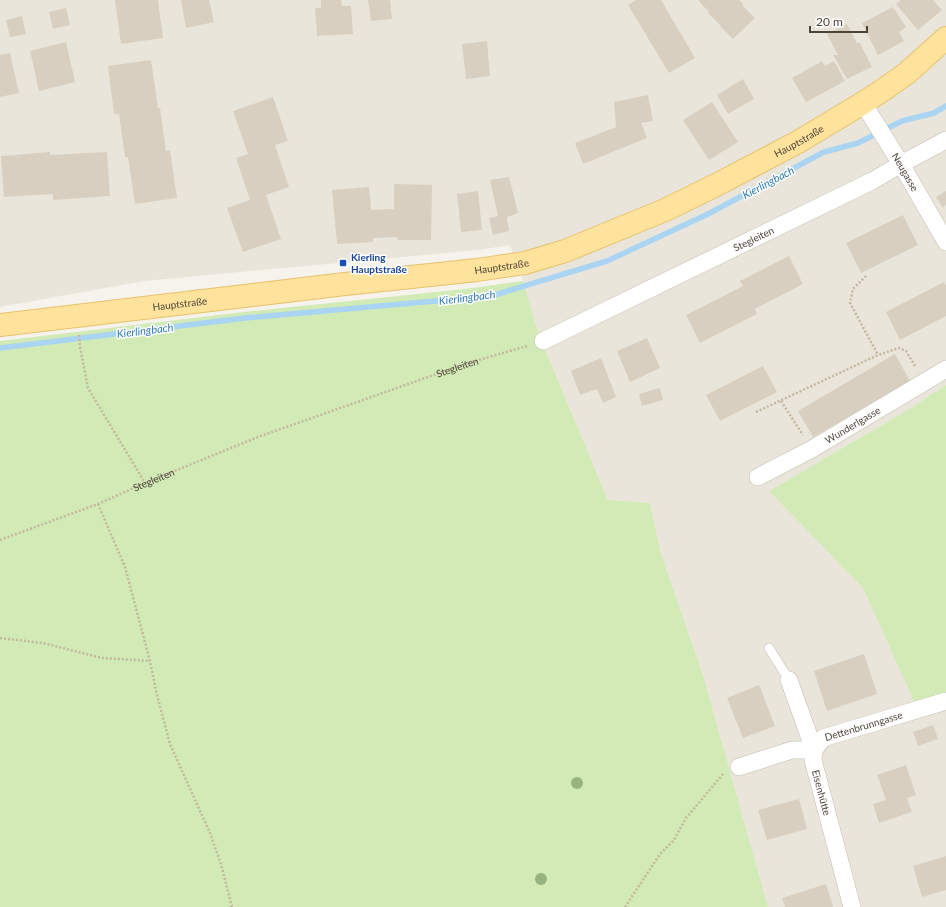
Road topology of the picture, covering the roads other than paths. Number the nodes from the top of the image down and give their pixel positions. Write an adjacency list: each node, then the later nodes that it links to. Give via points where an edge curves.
1 (946, 38): 2 (main road, Hauptstraße, via 907,73)
2 (863, 103): 4 (street, Neugasse); 6 (main road, Hauptstraße, via 798,142 665,210 565,251 525,263)
3 (946, 140): 4 (street, Stegleiten)
4 (900, 164): 5 (street, Neugasse); 7 (street, Stegleiten, via 865,184)
5 (946, 242)
6 (0, 325)
7 (543, 341)
8 (946, 369): 9 (street, Wunderlgasse, via 812,449)
9 (758, 477)
10 (769, 648): 11 (lane)
11 (789, 680): 13 (street, Eisenhütte)
12 (946, 702): 13 (street, Dettenbrunngasse, via 823,738)
13 (814, 750): 14 (street, Dettenbrunngasse, via 792,750); 15 (street, Eisenhütte, via 813,760)
14 (739, 767)
15 (852, 907)

